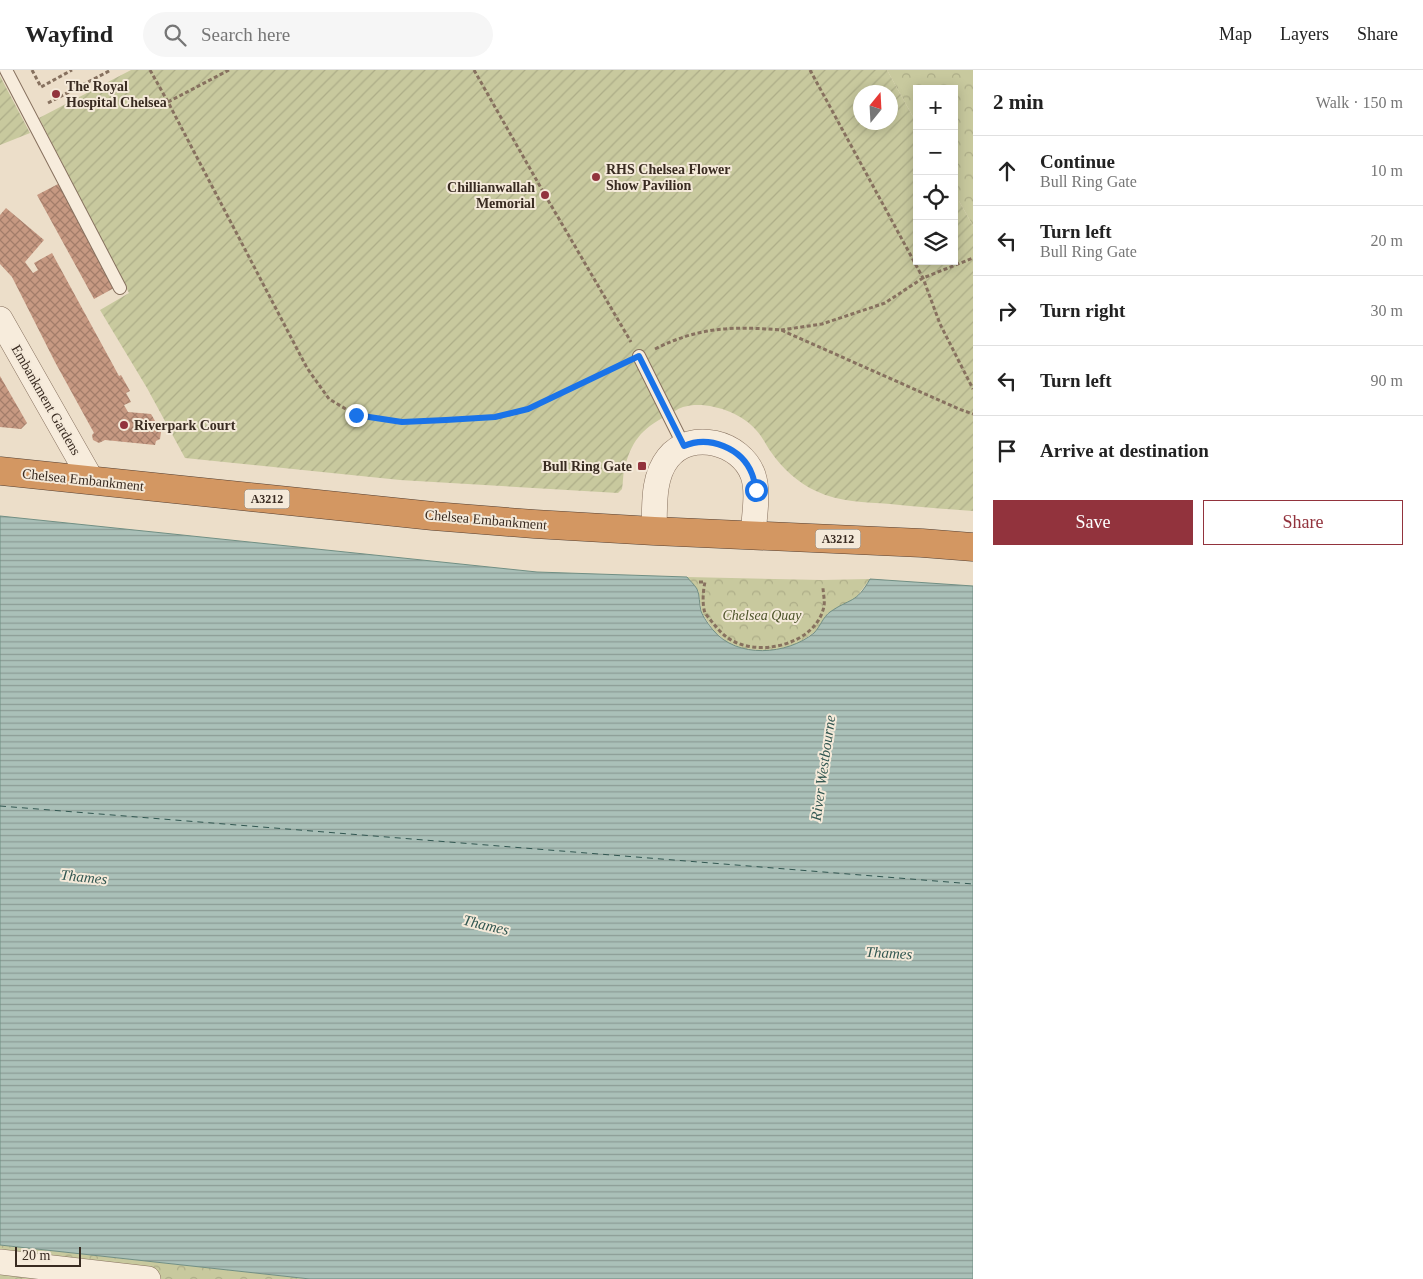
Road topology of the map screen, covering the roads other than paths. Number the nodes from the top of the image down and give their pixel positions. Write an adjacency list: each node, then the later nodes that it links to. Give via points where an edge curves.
1 (6, 70): 2 (lane)
2 (120, 288)
3 (0, 319): 7 (street, Embankment Gardens)
4 (639, 356): 5 (lane)
5 (684, 446): 8 (street, via 668,458 660,471); 9 (street, via 706,441 720,444 747,464 756,490)
6 (0, 471): 7 (highway, Chelsea Embankment / A3212)
7 (92, 481): 8 (highway, Chelsea Embankment / A3212, via 433,516)
8 (654, 532): 9 (highway, Chelsea Embankment / A3212)
9 (754, 536): 10 (highway, Chelsea Embankment / A3212)
10 (973, 547)
11 (0, 1262): 12 (street)
12 (148, 1279)

